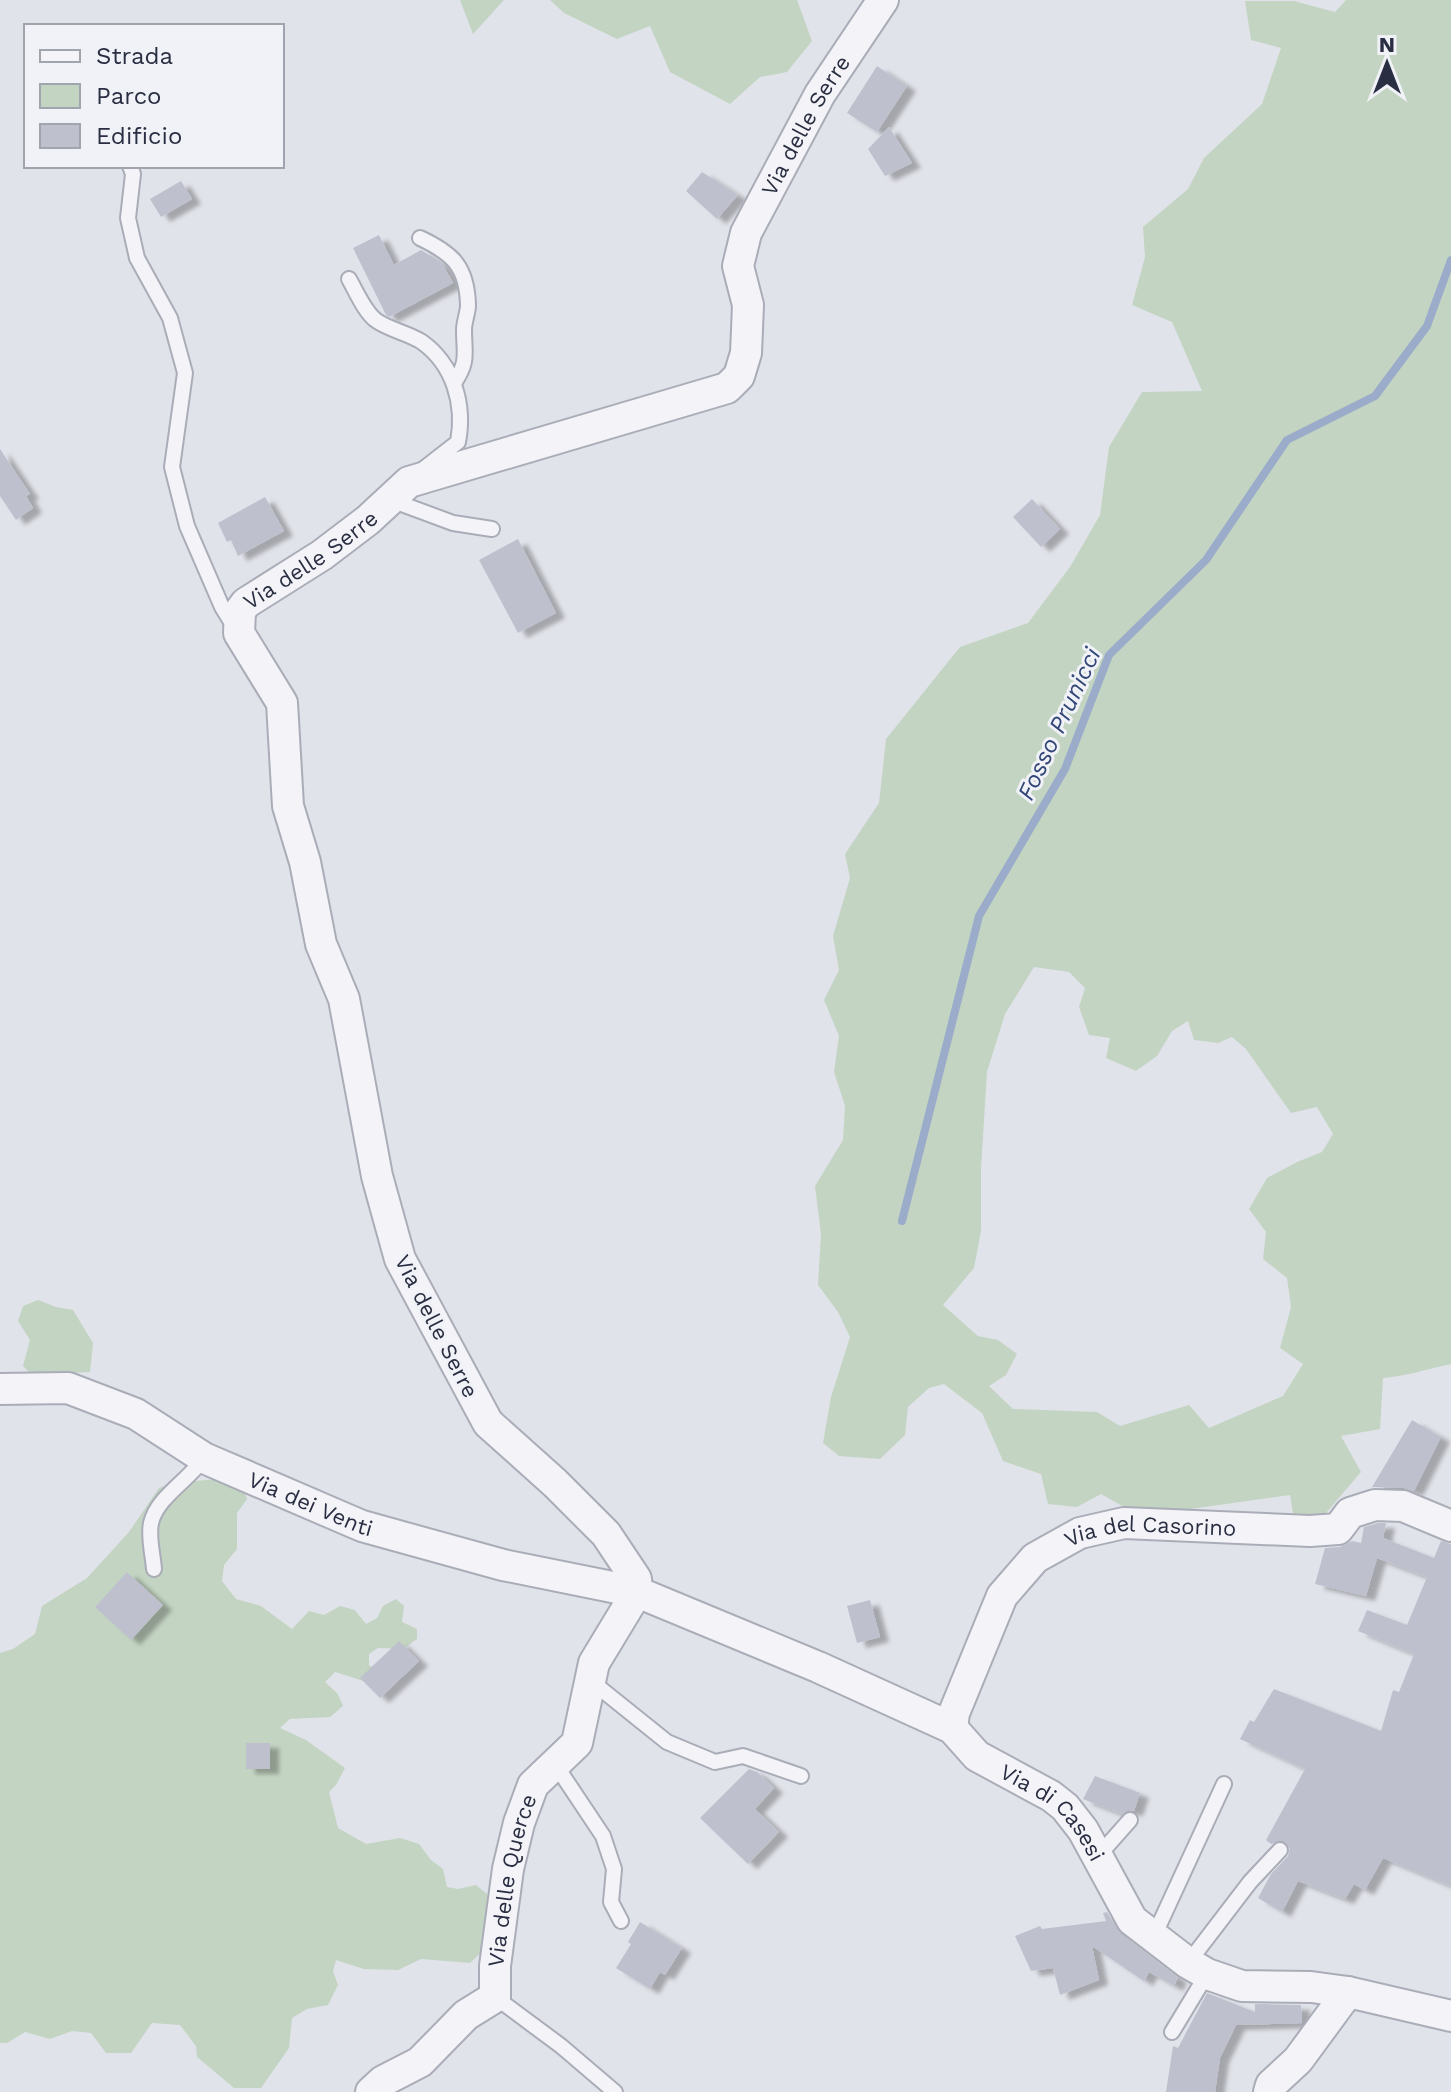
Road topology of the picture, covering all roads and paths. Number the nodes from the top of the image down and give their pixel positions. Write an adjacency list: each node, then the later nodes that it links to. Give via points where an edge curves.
1 (883, 0): 6 (street, Via delle Serre, via 820,94 746,233 738,266 748,305 746,353 739,376 716,392)
2 (131, 168): 8 (lane, via 128,218 137,258 170,318 185,373 172,467 187,526)
3 (420, 238): 5 (lane, via 447,251 462,272 467,351)
4 (349, 279): 5 (lane, via 374,320 420,341 443,360)
5 (454, 383): 6 (lane, via 463,419 458,442)
6 (400, 491): 7 (lane, via 453,523); 8 (street, Via delle Serre, via 322,555 246,603 240,611)
7 (492, 529)
8 (239, 633): 13 (street, Via delle Serre, via 282,703 288,806 321,944 344,999 377,1176 400,1259 488,1423 606,1534 636,1579)
9 (0, 1389): 10 (street, Via dei Venti, via 68,1388 136,1414)
10 (204, 1458): 12 (lane, via 157,1507 151,1525); 13 (street, Via dei Venti, via 362,1526 503,1565)
11 (1451, 1526): 15 (street, Via del Casorino, via 1403,1506 1375,1505 1350,1513 1338,1529 1124,1523 1080,1533 1035,1558 1002,1596)
12 (154, 1569)
13 (637, 1592): 14 (street, Via delle Querce, via 594,1663); 15 (street, Via di Casesi)
14 (590, 1680): 16 (street, Via delle Querce, via 577,1743); 17 (lane, via 667,1742 715,1762 743,1756)
15 (952, 1728): 21 (street, Via di Casesi, via 977,1756 1065,1807)
16 (555, 1764): 22 (lane, via 603,1836 614,1869 611,1902); 26 (street, Via delle Querce, via 533,1785 519,1823 508,1869)
17 (801, 1776)
18 (1224, 1784): 23 (lane)
19 (1130, 1820): 21 (lane)
20 (1280, 1850): 24 (lane, via 1250,1882)
21 (1099, 1855): 23 (street, Via di Casesi, via 1132,1920)
22 (621, 1921)
23 (1154, 1936): 24 (street, Via di Casesi)
24 (1197, 1969): 25 (street, Via di Casesi, via 1242,1986); 28 (lane)
25 (1348, 1992): 27 (street, Via di Casesi); 29 (street, via 1298,2060)
26 (495, 1997): 30 (street, Via delle Querce, via 466,2015 420,2062); 31 (lane)
27 (1451, 2016)
28 (1172, 2032)
29 (1267, 2090)
30 (371, 2092)
31 (615, 2092)

